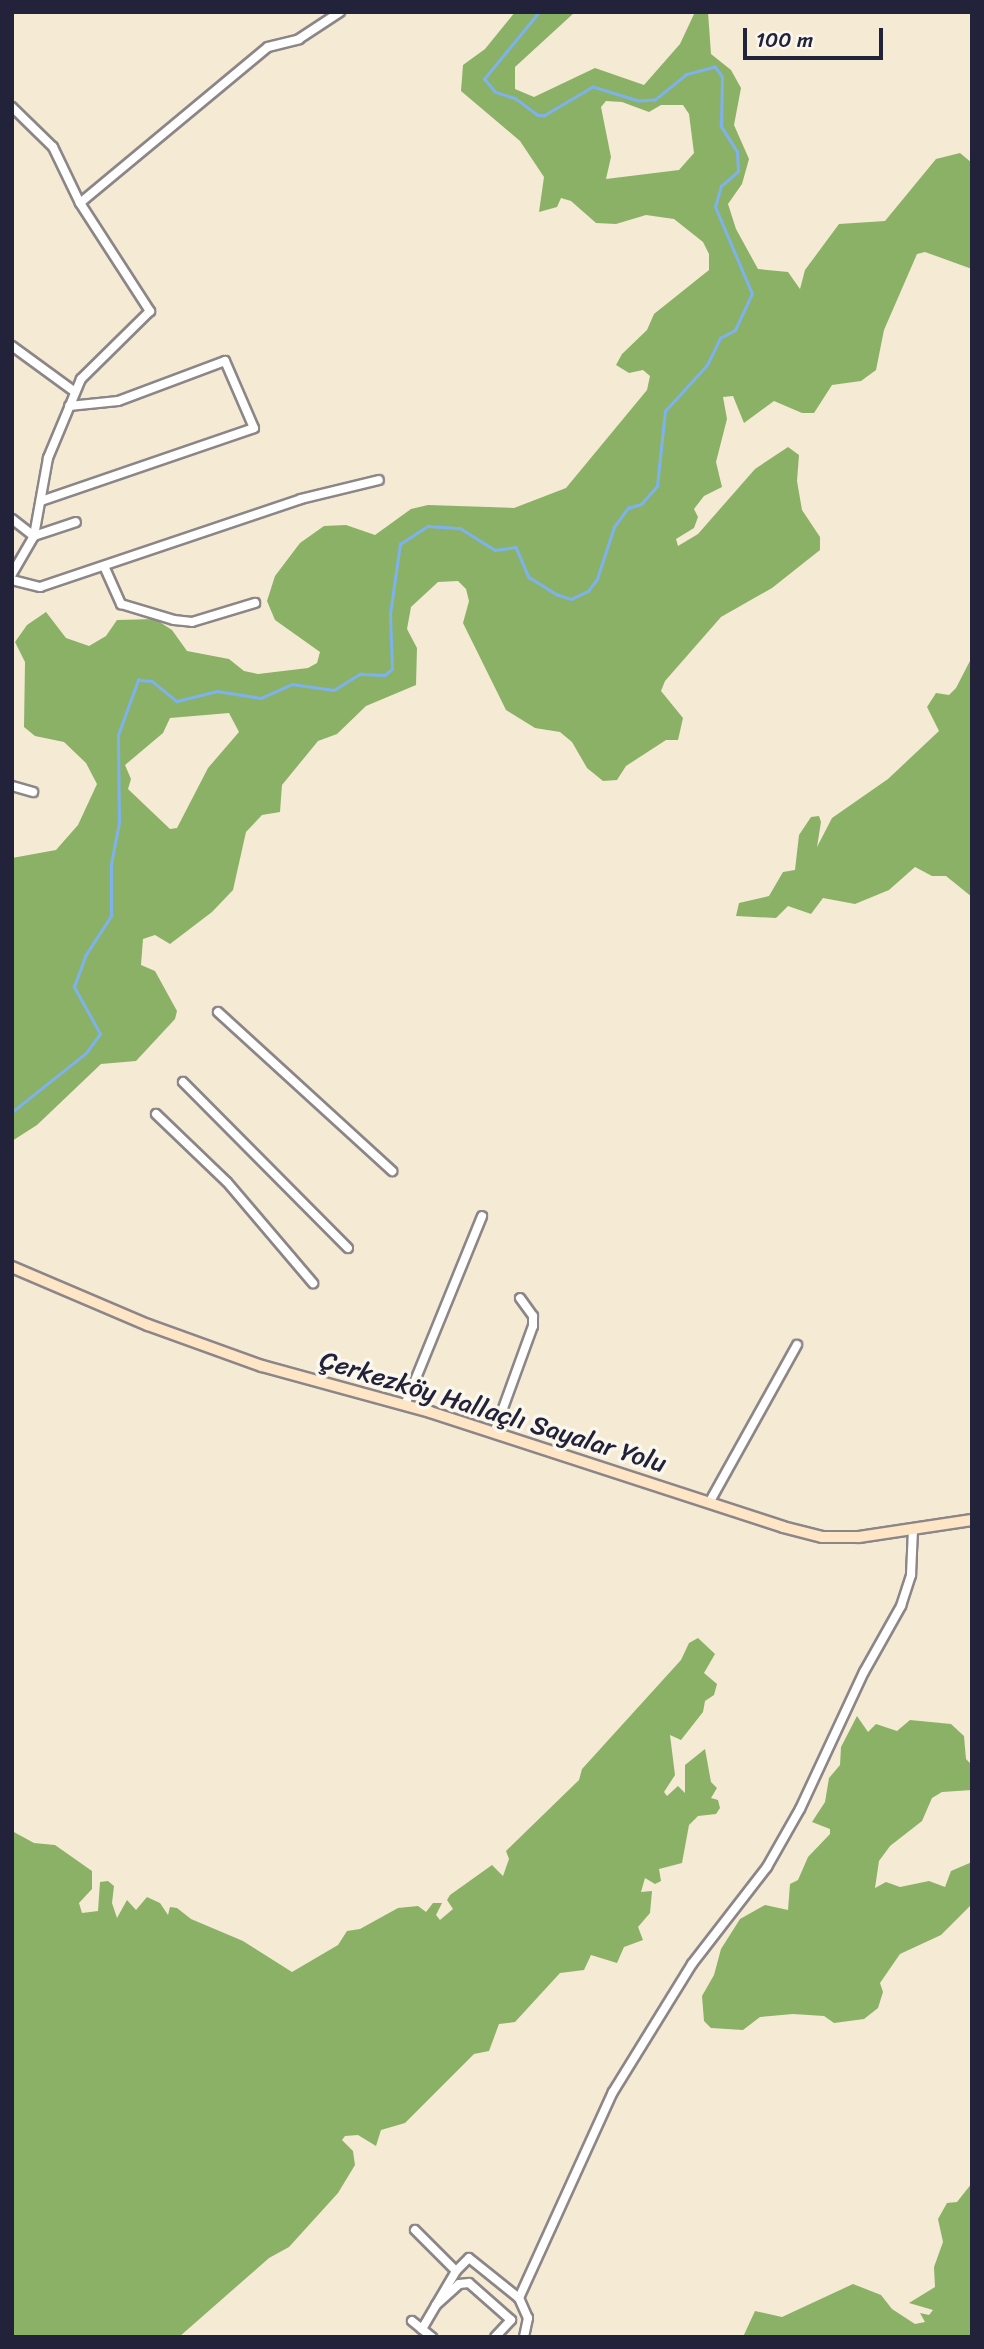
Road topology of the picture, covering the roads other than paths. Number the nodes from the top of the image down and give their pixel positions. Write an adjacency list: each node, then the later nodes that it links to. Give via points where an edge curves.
1 (340, 12): 3 (street, via 299,39 268,47)
2 (14, 112): 3 (street, via 53,147)
3 (80, 203): 5 (street, via 150,311 93,363)
4 (12, 346): 5 (street)
5 (75, 392): 6 (street)
6 (69, 406): 8 (street, via 48,458); 8 (street, via 118,401 225,361 254,428)
7 (379, 480): 12 (street, via 301,499)
8 (41, 501): 11 (street)
9 (12, 519): 11 (street)
10 (76, 522): 11 (street)
11 (34, 536): 13 (street)
12 (104, 566): 14 (street, via 40,587); 15 (street, via 121,604 174,620 192,622)
13 (12, 574)
14 (12, 580)
15 (255, 603)
16 (12, 786): 17 (street)
17 (33, 792)
18 (218, 1012): 21 (street)
19 (183, 1082): 23 (street)
20 (156, 1114): 25 (street, via 227,1182)
21 (392, 1171)
22 (482, 1216): 28 (street)
23 (348, 1248)
24 (12, 1267): 28 (main road, Çerkezköy Hallaçlı Sayalar Yolu, via 148,1325 262,1366)
25 (313, 1283)
26 (520, 1298): 29 (street, via 533,1316 533,1326)
27 (797, 1345): 30 (street)
28 (405, 1405): 29 (main road, Çerkezköy Hallaçlı Sayalar Yolu)
29 (494, 1433): 30 (main road, Çerkezköy Hallaçlı Sayalar Yolu)
30 (709, 1503): 32 (main road, Çerkezköy Hallaçlı Sayalar Yolu, via 822,1537)
31 (972, 1520): 32 (main road, Çerkezköy Hallaçlı Sayalar Yolu)
32 (913, 1530): 35 (street, via 911,1575 901,1606 864,1672 800,1809 767,1867 692,1964 612,2092)
33 (415, 2230): 34 (street)
34 (456, 2271): 35 (street, via 469,2258); 36 (street)
35 (519, 2298): 41 (street, via 528,2318)
36 (436, 2305): 38 (street); 40 (street, via 459,2284 468,2283 511,2320)
37 (412, 2321): 38 (street)
38 (422, 2329): 39 (street)
39 (432, 2337)
40 (495, 2337)
41 (524, 2337)

